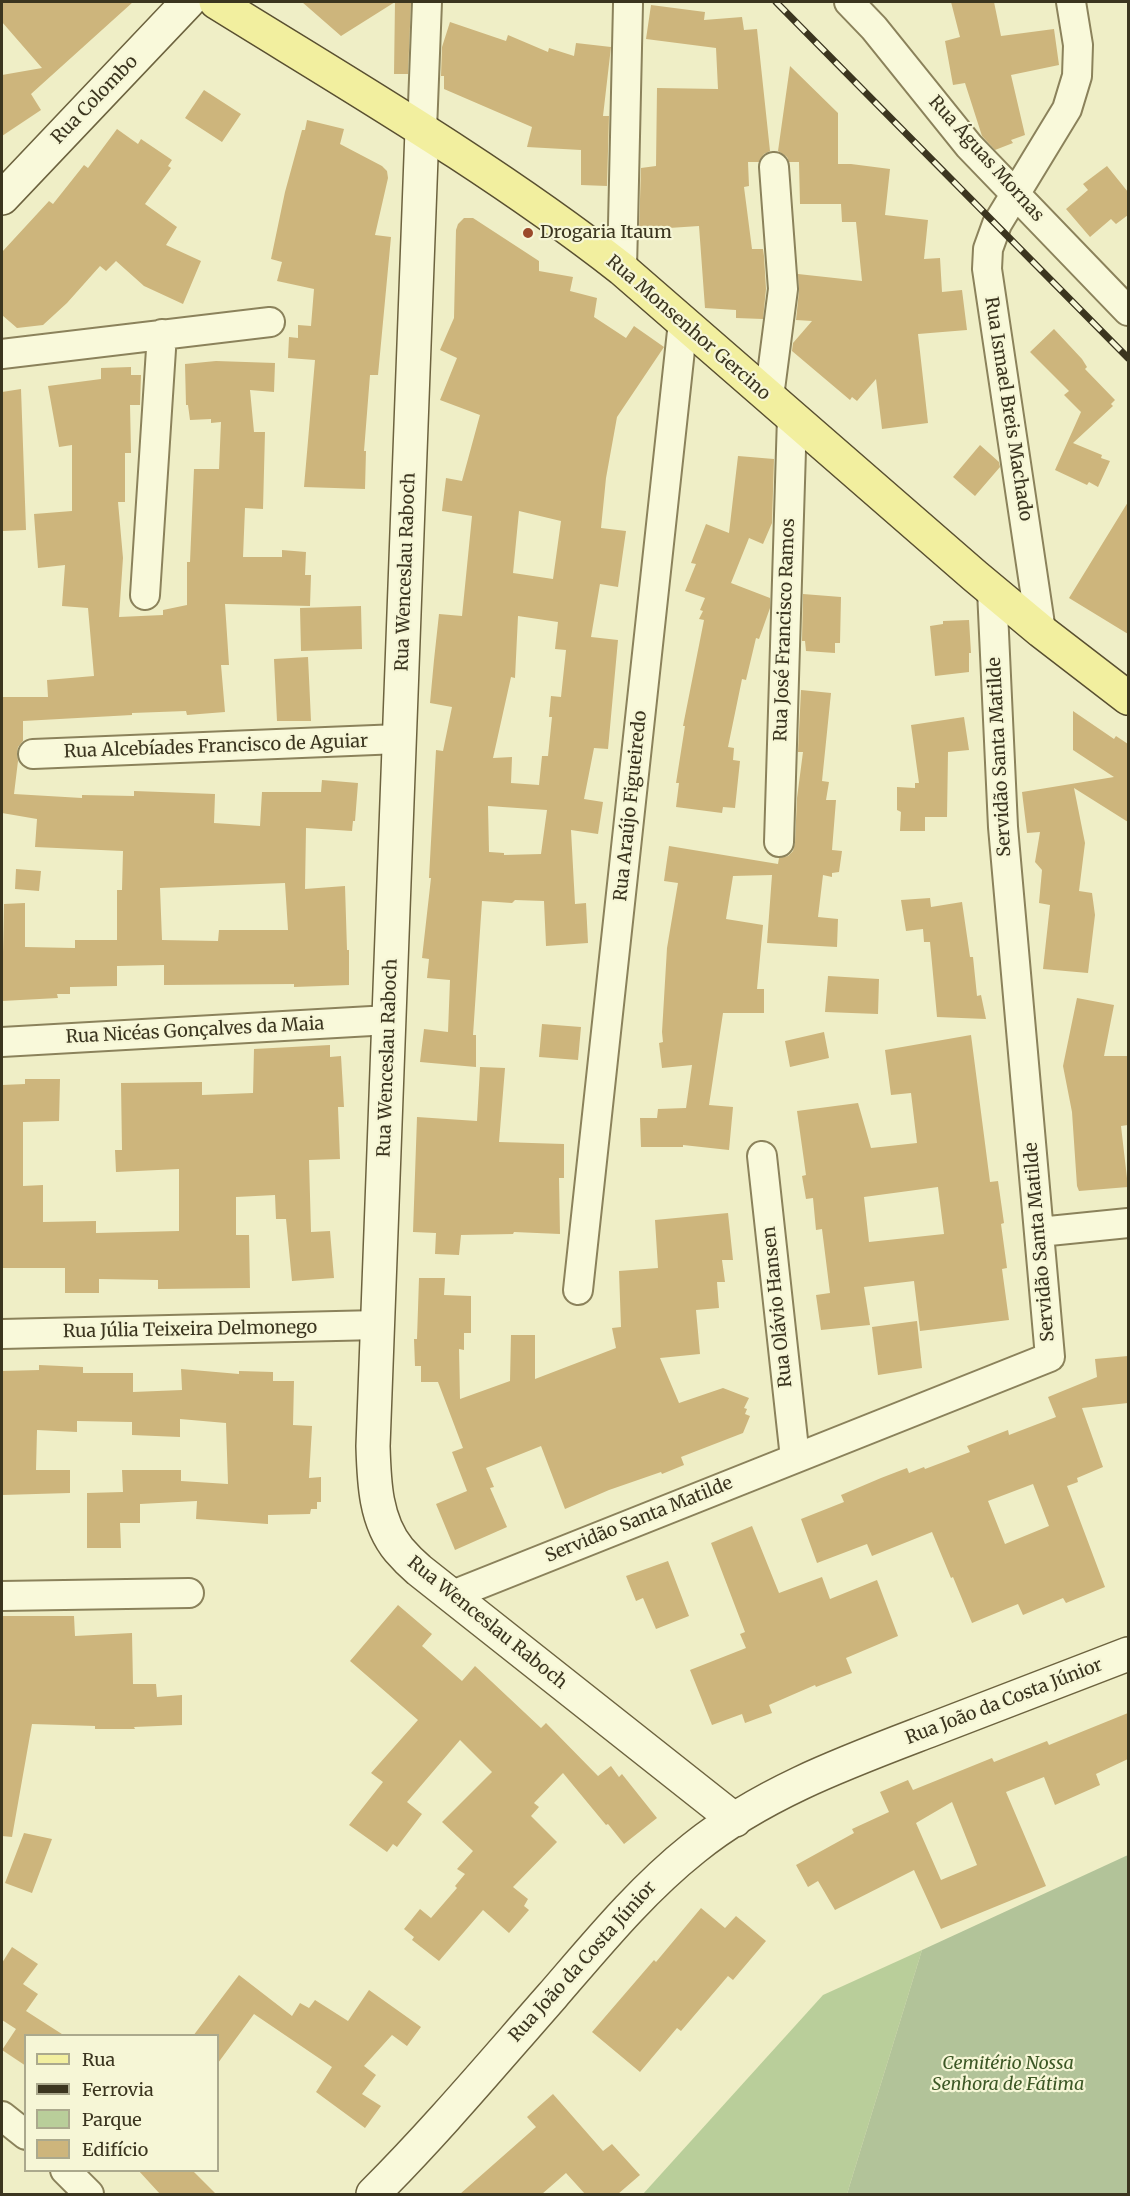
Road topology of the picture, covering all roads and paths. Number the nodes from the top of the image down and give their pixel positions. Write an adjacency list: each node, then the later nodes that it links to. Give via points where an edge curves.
1 (188, 2): 10 (street, Rua Colombo)
2 (216, 2): 7 (main road, Rua Monsenhor Gercino)
3 (427, 2): 7 (street)
4 (849, 2): 9 (street, Rua Águas Mornas, via 969,146)
5 (1071, 2): 9 (street, Rua Ismael Breis Machado, via 1078,45 1077,76 1067,109)
6 (628, 4): 11 (street)
7 (422, 130): 11 (main road, Rua Monsenhor Gercino, via 536,204); 22 (street, Rua Wenceslau Raboch)
8 (774, 167): 17 (street, Rua José Francisco Ramos, via 783,289)
9 (1014, 193): 12 (street, Rua Águas Mornas); 20 (street, Rua Ismael Breis Machado, via 988,249 987,269)
10 (2, 198)
11 (622, 269): 14 (main road, Rua Monsenhor Gercino)
12 (1128, 311)
13 (270, 322): 15 (street)
14 (683, 322): 17 (main road, Rua Monsenhor Gercino); 30 (street, Rua Araújo Figueiredo)
15 (162, 334): 16 (street); 19 (street)
16 (2, 354)
17 (781, 407): 18 (main road, Rua Monsenhor Gercino); 24 (street, Rua José Francisco Ramos)
18 (992, 590): 20 (main road, Rua Monsenhor Gercino); 29 (street, Servidão Santa Matilde, via 1003,827)
19 (145, 595)
20 (1041, 631): 21 (main road, Rua Monsenhor Gercino)
21 (1128, 698)
22 (399, 739): 23 (street, Rua Alcebíades Francisco de Aguiar); 25 (street, Rua Wenceslau Raboch)
23 (33, 754)
24 (779, 842)
25 (389, 1020): 26 (street, Rua Nicéas Gonçalves da Maia); 31 (street, Rua Wenceslau Raboch)
26 (2, 1041)
27 (762, 1156): 33 (street, Rua Olávio Hansen)
28 (1128, 1223): 29 (street)
29 (1039, 1232): 33 (street, Servidão Santa Matilde, via 1050,1357)
30 (578, 1290)
31 (378, 1325): 32 (street, Rua Júlia Teixeira Delmonego); 36 (street, Rua Wenceslau Raboch, via 373,1446 378,1505 398,1549)
32 (2, 1334)
33 (795, 1458): 36 (street, Servidão Santa Matilde)
34 (189, 1593): 35 (street)
35 (2, 1596)
36 (450, 1596): 38 (street, Rua Wenceslau Raboch)
37 (1128, 1654): 38 (street, Rua João da Costa Júnior, via 854,1759)
38 (735, 1820): 43 (street, Rua João da Costa Júnior, via 696,1846 629,1907 451,2112)
39 (2, 2116): 40 (street)
40 (24, 2133)
41 (67, 2172): 42 (street)
42 (89, 2194)
43 (373, 2194)

